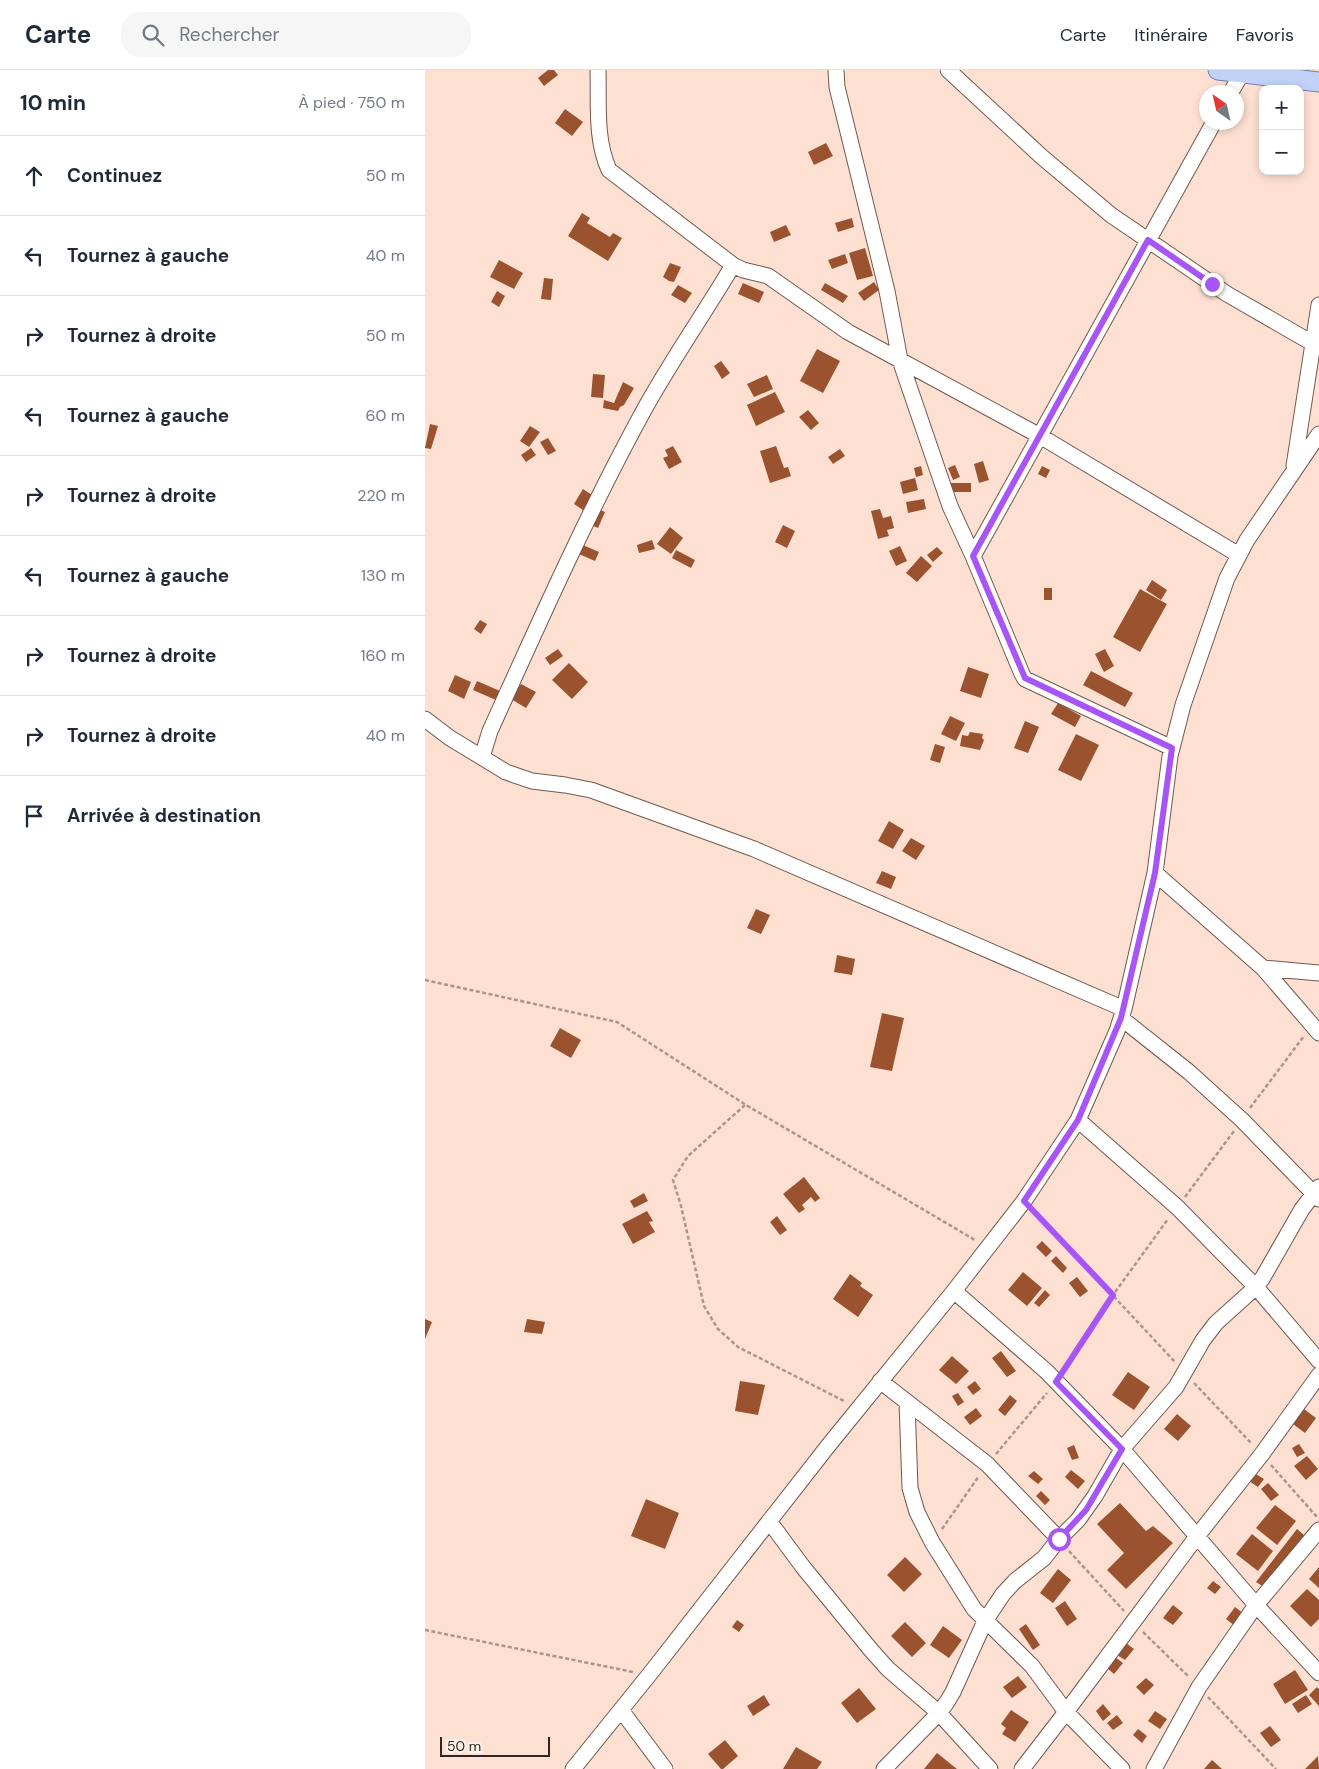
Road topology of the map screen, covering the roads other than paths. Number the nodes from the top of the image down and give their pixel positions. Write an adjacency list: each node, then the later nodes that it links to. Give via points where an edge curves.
1 (598, 70): 10 (street, via 600,142 609,170)
2 (836, 70): 13 (street, via 837,87)
3 (948, 70): 9 (street, via 1042,157 1111,215)
4 (1218, 70): 5 (main road)
5 (1242, 73): 6 (main road); 7 (street)
6 (1319, 82)
7 (1235, 85)
8 (1210, 130): 9 (street)
9 (1148, 240): 12 (street, via 1227,294); 15 (street)
10 (733, 265): 13 (street, via 768,276 847,332); 21 (street, via 656,389 590,513 490,731)
11 (1319, 305): 12 (street)
12 (1316, 346): 16 (street)
13 (901, 360): 15 (street); 18 (street, via 950,506)
14 (1319, 434): 16 (street)
15 (1040, 436): 17 (street); 18 (street)
16 (1293, 471): 17 (street)
17 (1239, 555): 20 (street, via 1223,588 1183,705)
18 (973, 556): 20 (street, via 1025,678)
19 (425, 719): 21 (street)
20 (1172, 748): 22 (street)
21 (482, 757): 25 (street, via 520,778 591,790 754,849)
22 (1155, 873): 23 (street); 25 (street)
23 (1263, 968): 24 (street); 26 (street)
24 (1319, 973)
25 (1123, 1014): 27 (street); 28 (street, via 1242,1120)
26 (1315, 1029)
27 (1078, 1120): 29 (street, via 1177,1207); 30 (street, via 1024,1201)
28 (1317, 1193): 29 (street, via 1302,1209)
29 (1256, 1287): 31 (street); 35 (street, via 1216,1323 1176,1387)
30 (955, 1291): 33 (street); 35 (street, via 1056,1382)
31 (1319, 1360)
32 (1319, 1375): 38 (street, via 1262,1454)
33 (880, 1381): 34 (street); 36 (street)
34 (907, 1402): 39 (street, via 987,1464); 41 (street, via 910,1488 917,1512 932,1542)
35 (1122, 1449): 38 (street); 39 (street, via 1086,1510)
36 (769, 1522): 43 (street); 45 (street, via 877,1657)
37 (1319, 1530): 40 (street)
38 (1197, 1535): 40 (street); 44 (street)
39 (1059, 1539): 41 (street, via 1044,1558 1009,1587)
40 (1256, 1605): 42 (street); 52 (street, via 1199,1687)
41 (985, 1621): 44 (street, via 1031,1666); 45 (street, via 953,1692)
42 (1319, 1673)
43 (621, 1710): 46 (street); 47 (street)
44 (1067, 1712): 50 (street); 51 (street)
45 (939, 1713): 48 (street); 49 (street)
46 (573, 1769)
47 (665, 1769)
48 (884, 1769)
49 (990, 1769)
50 (1022, 1769)
51 (1121, 1769)
52 (1154, 1769)

